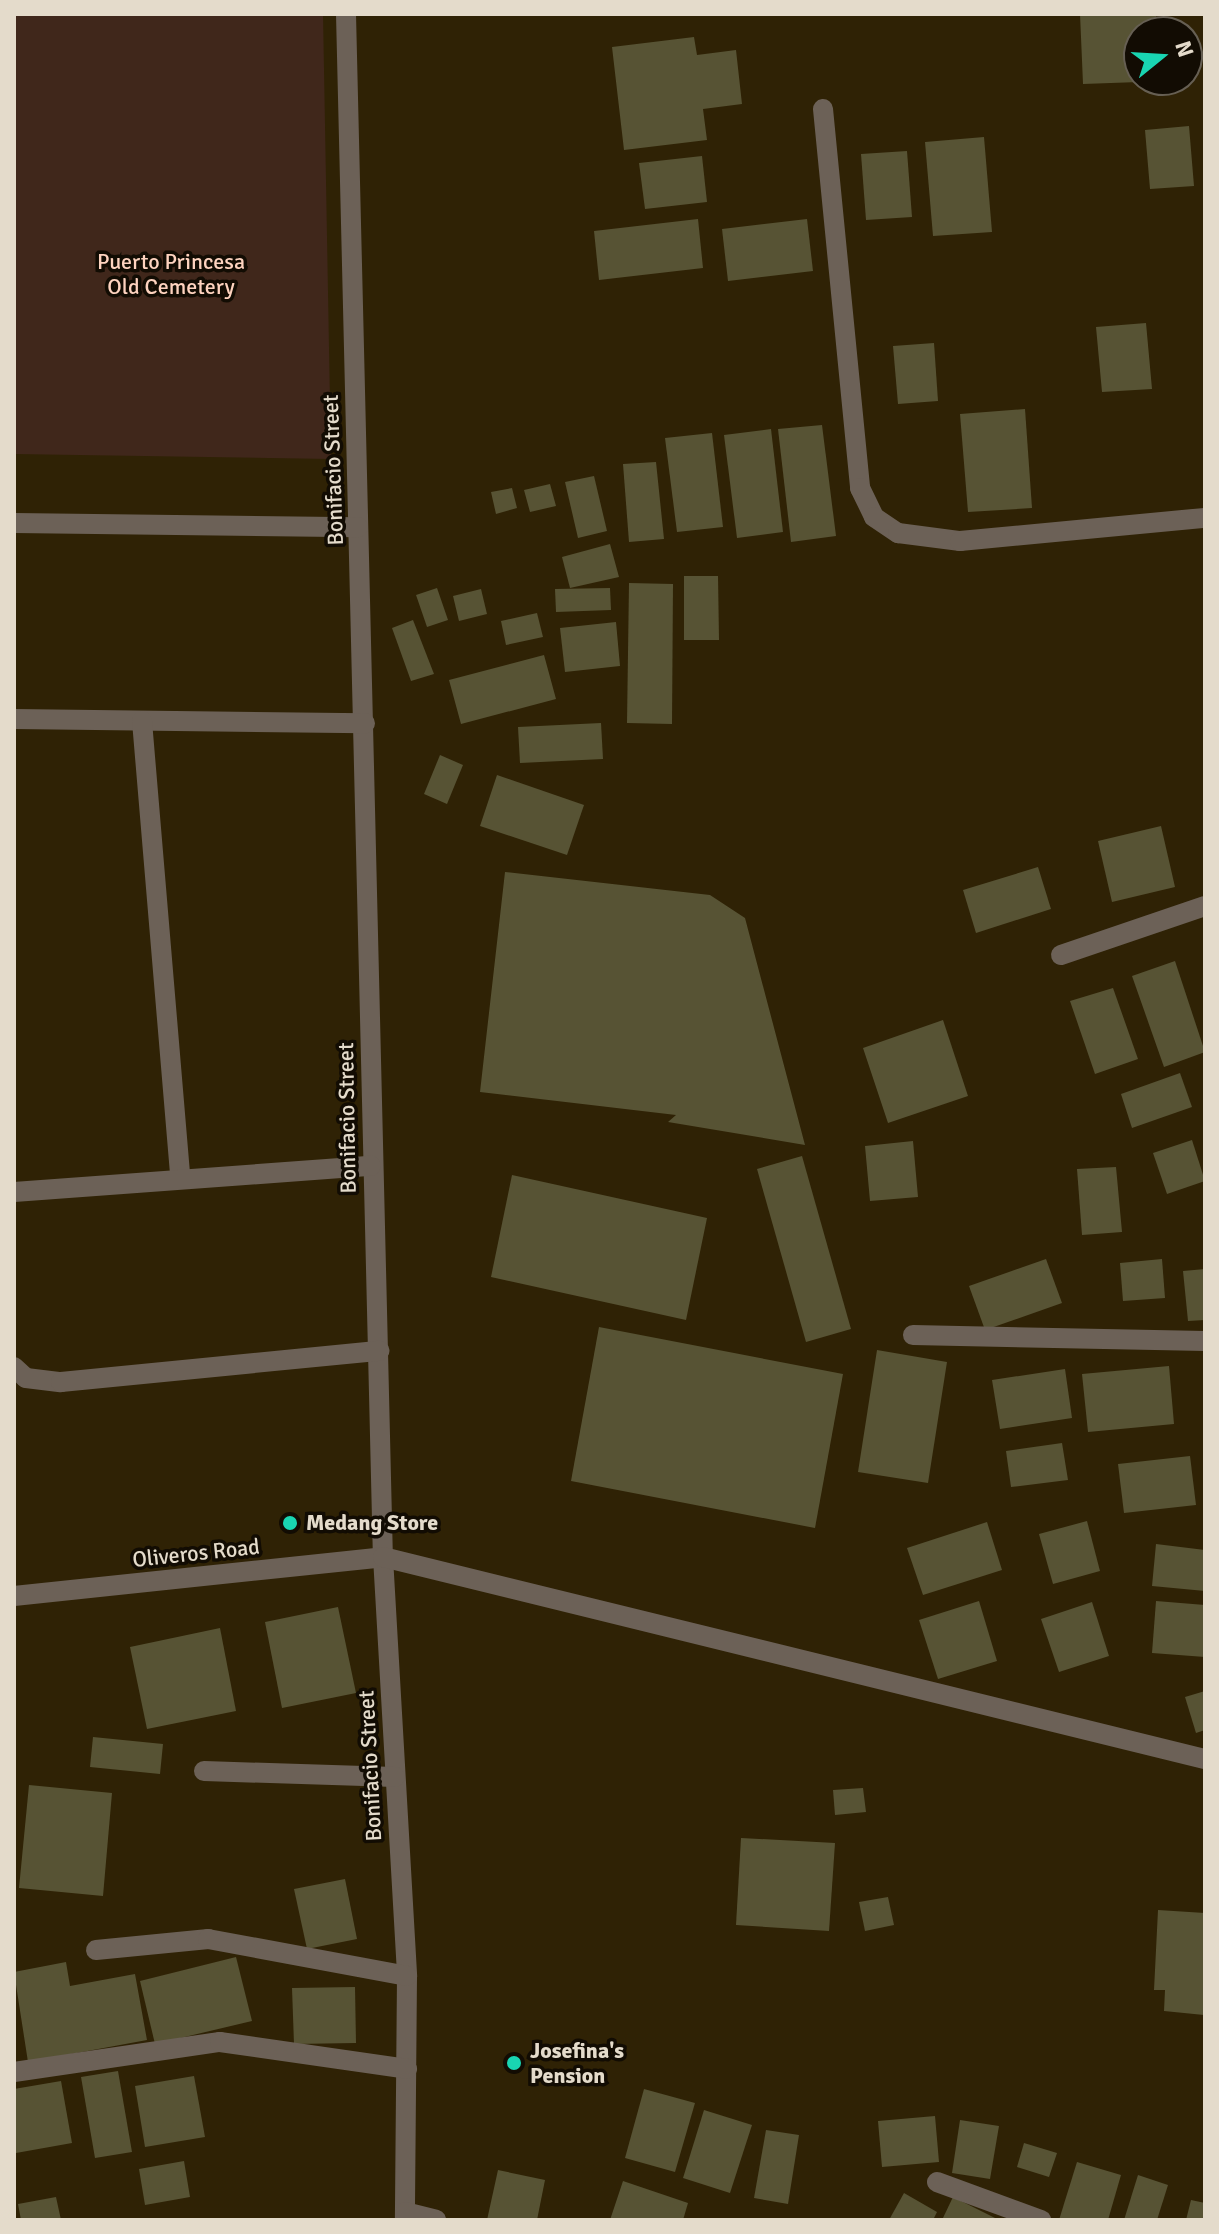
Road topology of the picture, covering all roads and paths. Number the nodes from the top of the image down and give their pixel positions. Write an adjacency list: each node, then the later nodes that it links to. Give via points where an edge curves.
1 (346, 14): 5 (street, Bonifacio Street)
2 (823, 109): 3 (street, via 860,488 874,517 898,533 960,541)
3 (1205, 518)
4 (14, 523): 5 (street)
5 (358, 527): 8 (street, Bonifacio Street)
6 (14, 719): 7 (street)
7 (142, 721): 8 (street); 12 (street)
8 (365, 723): 11 (street, Bonifacio Street)
9 (1205, 906): 10 (street)
10 (1061, 955)
11 (371, 1166): 12 (street); 16 (street, Bonifacio Street)
12 (180, 1177): 13 (street)
13 (14, 1192)
14 (913, 1335): 15 (street)
15 (1205, 1341)
16 (379, 1351): 17 (street, via 61,1382 26,1378); 18 (street, Bonifacio Street)
17 (14, 1367)
18 (383, 1557): 19 (street, Oliveros Road); 20 (street, Oliveros Road); 22 (street, Bonifacio Street)
19 (14, 1596)
20 (1205, 1759)
21 (204, 1771): 22 (street)
22 (395, 1777): 24 (street, Bonifacio Street)
23 (96, 1950): 24 (street, via 208,1939)
24 (407, 1976): 25 (street, Bonifacio Street)
25 (407, 2069): 26 (street, via 220,2042); 28 (street, Bonifacio Street)
26 (14, 2072)
27 (937, 2182): 30 (street)
28 (405, 2216): 29 (street)
29 (436, 2220)
30 (1041, 2220)

